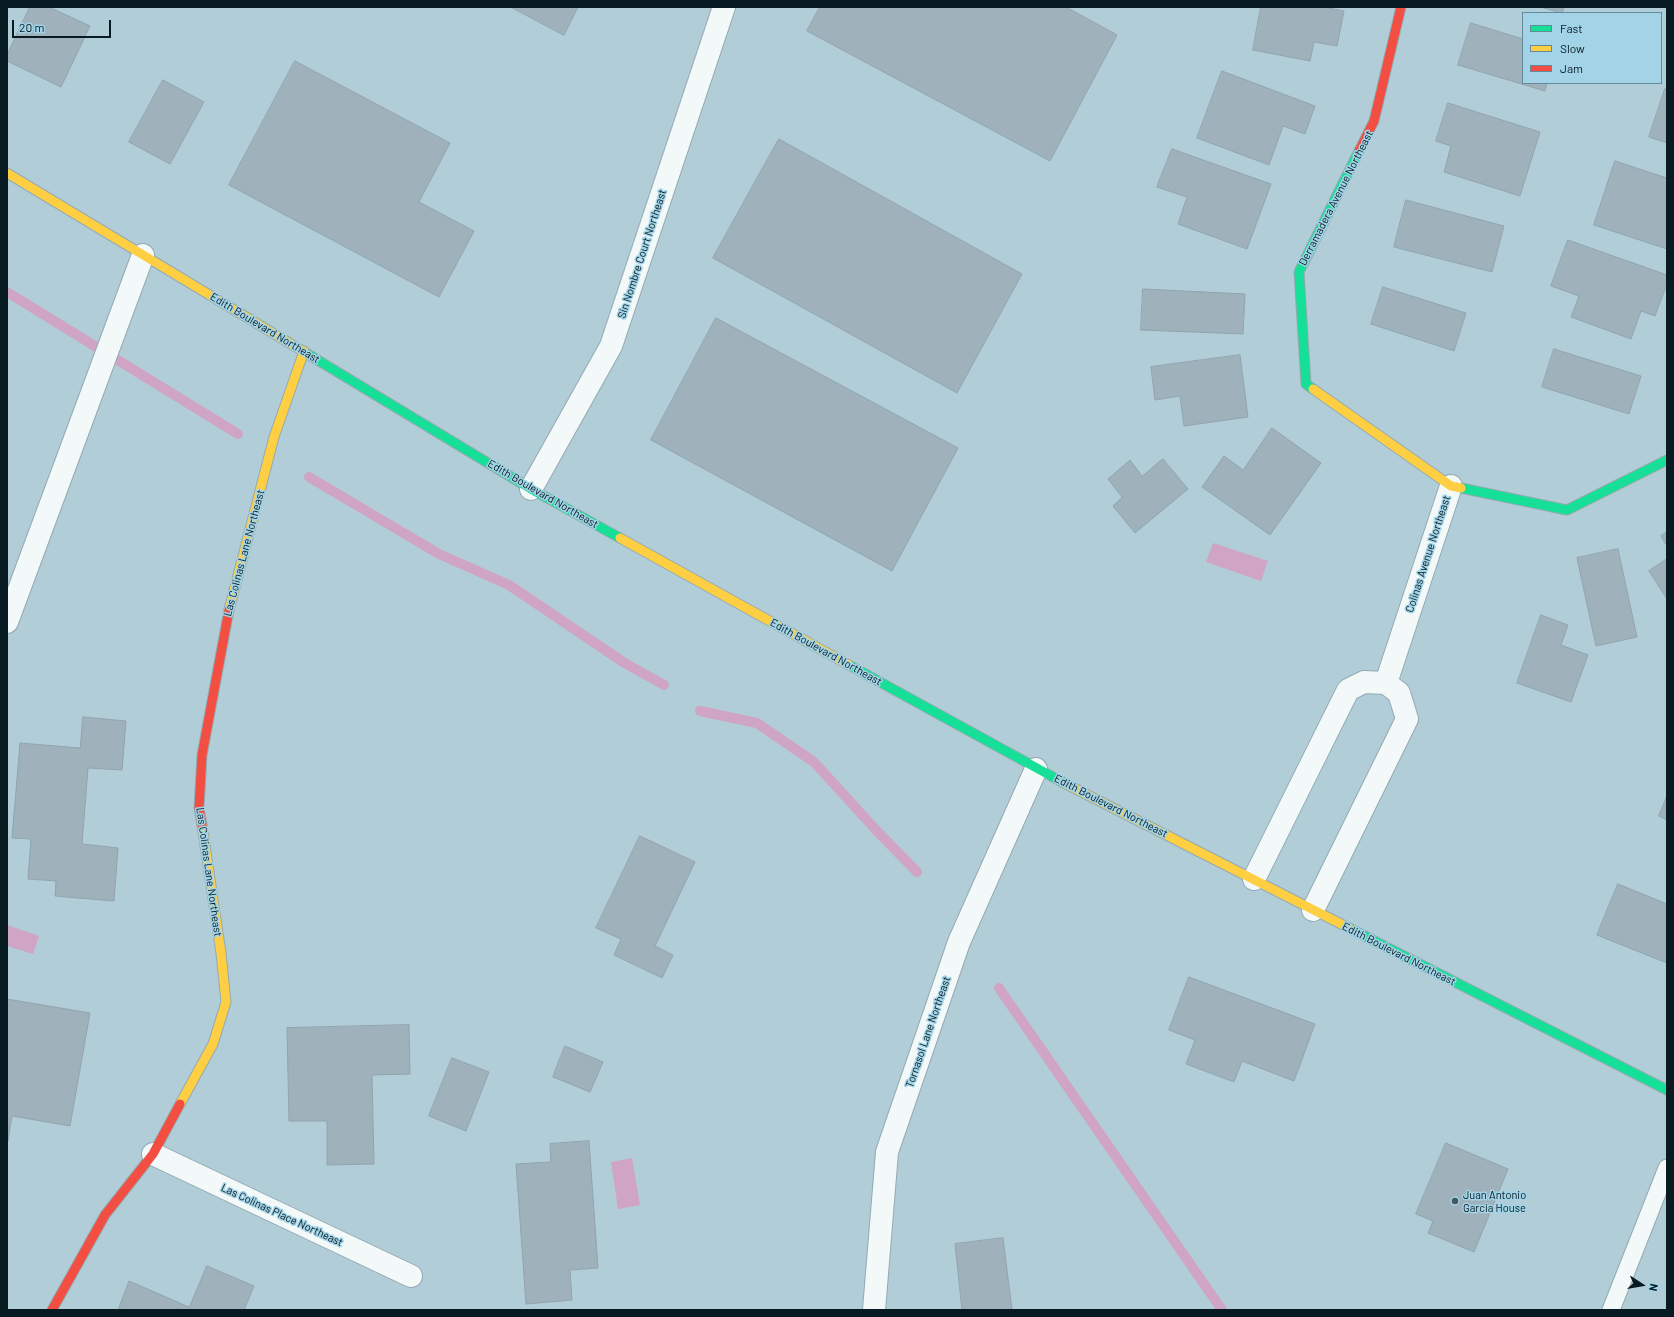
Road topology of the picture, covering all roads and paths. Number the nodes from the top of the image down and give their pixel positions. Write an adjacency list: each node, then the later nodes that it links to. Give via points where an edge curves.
1 (724, 7): 8 (street, Sin Nombre Court Northeast, via 611,346)
2 (1401, 7): 7 (street, Derramadera Avenue Northeast, via 1374,121 1299,272 1306,384)
3 (7, 173): 4 (street, Edith Boulevard Northeast)
4 (143, 255): 5 (street, Edith Boulevard Northeast); 9 (street)
5 (304, 351): 8 (street, Edith Boulevard Northeast); 15 (street, Las Colinas Lane Northeast, via 274,437 226,622 202,755 199,808 226,1002 213,1044)
6 (1667, 460): 7 (street, Colinas Avenue Northeast, via 1567,510)
7 (1451, 486): 10 (street, Colinas Avenue Northeast)
8 (531, 489): 11 (street, Edith Boulevard Northeast)
9 (7, 622)
10 (1386, 683): 12 (street, via 1364,682 1348,690); 13 (street, via 1399,693 1407,719)
11 (1036, 768): 12 (street, Edith Boulevard Northeast); 19 (street, Tornasol Lane Northeast, via 959,942 887,1152)
12 (1254, 879): 13 (street, Edith Boulevard Northeast)
13 (1313, 910): 14 (street, Edith Boulevard Northeast)
14 (1667, 1090)
15 (153, 1154): 17 (street, Las Colinas Place Northeast); 18 (street, Las Colinas Lane Northeast, via 105,1215)
16 (1667, 1168): 20 (lane)
17 (411, 1276)
18 (52, 1310)
19 (874, 1310)
20 (1611, 1310)

